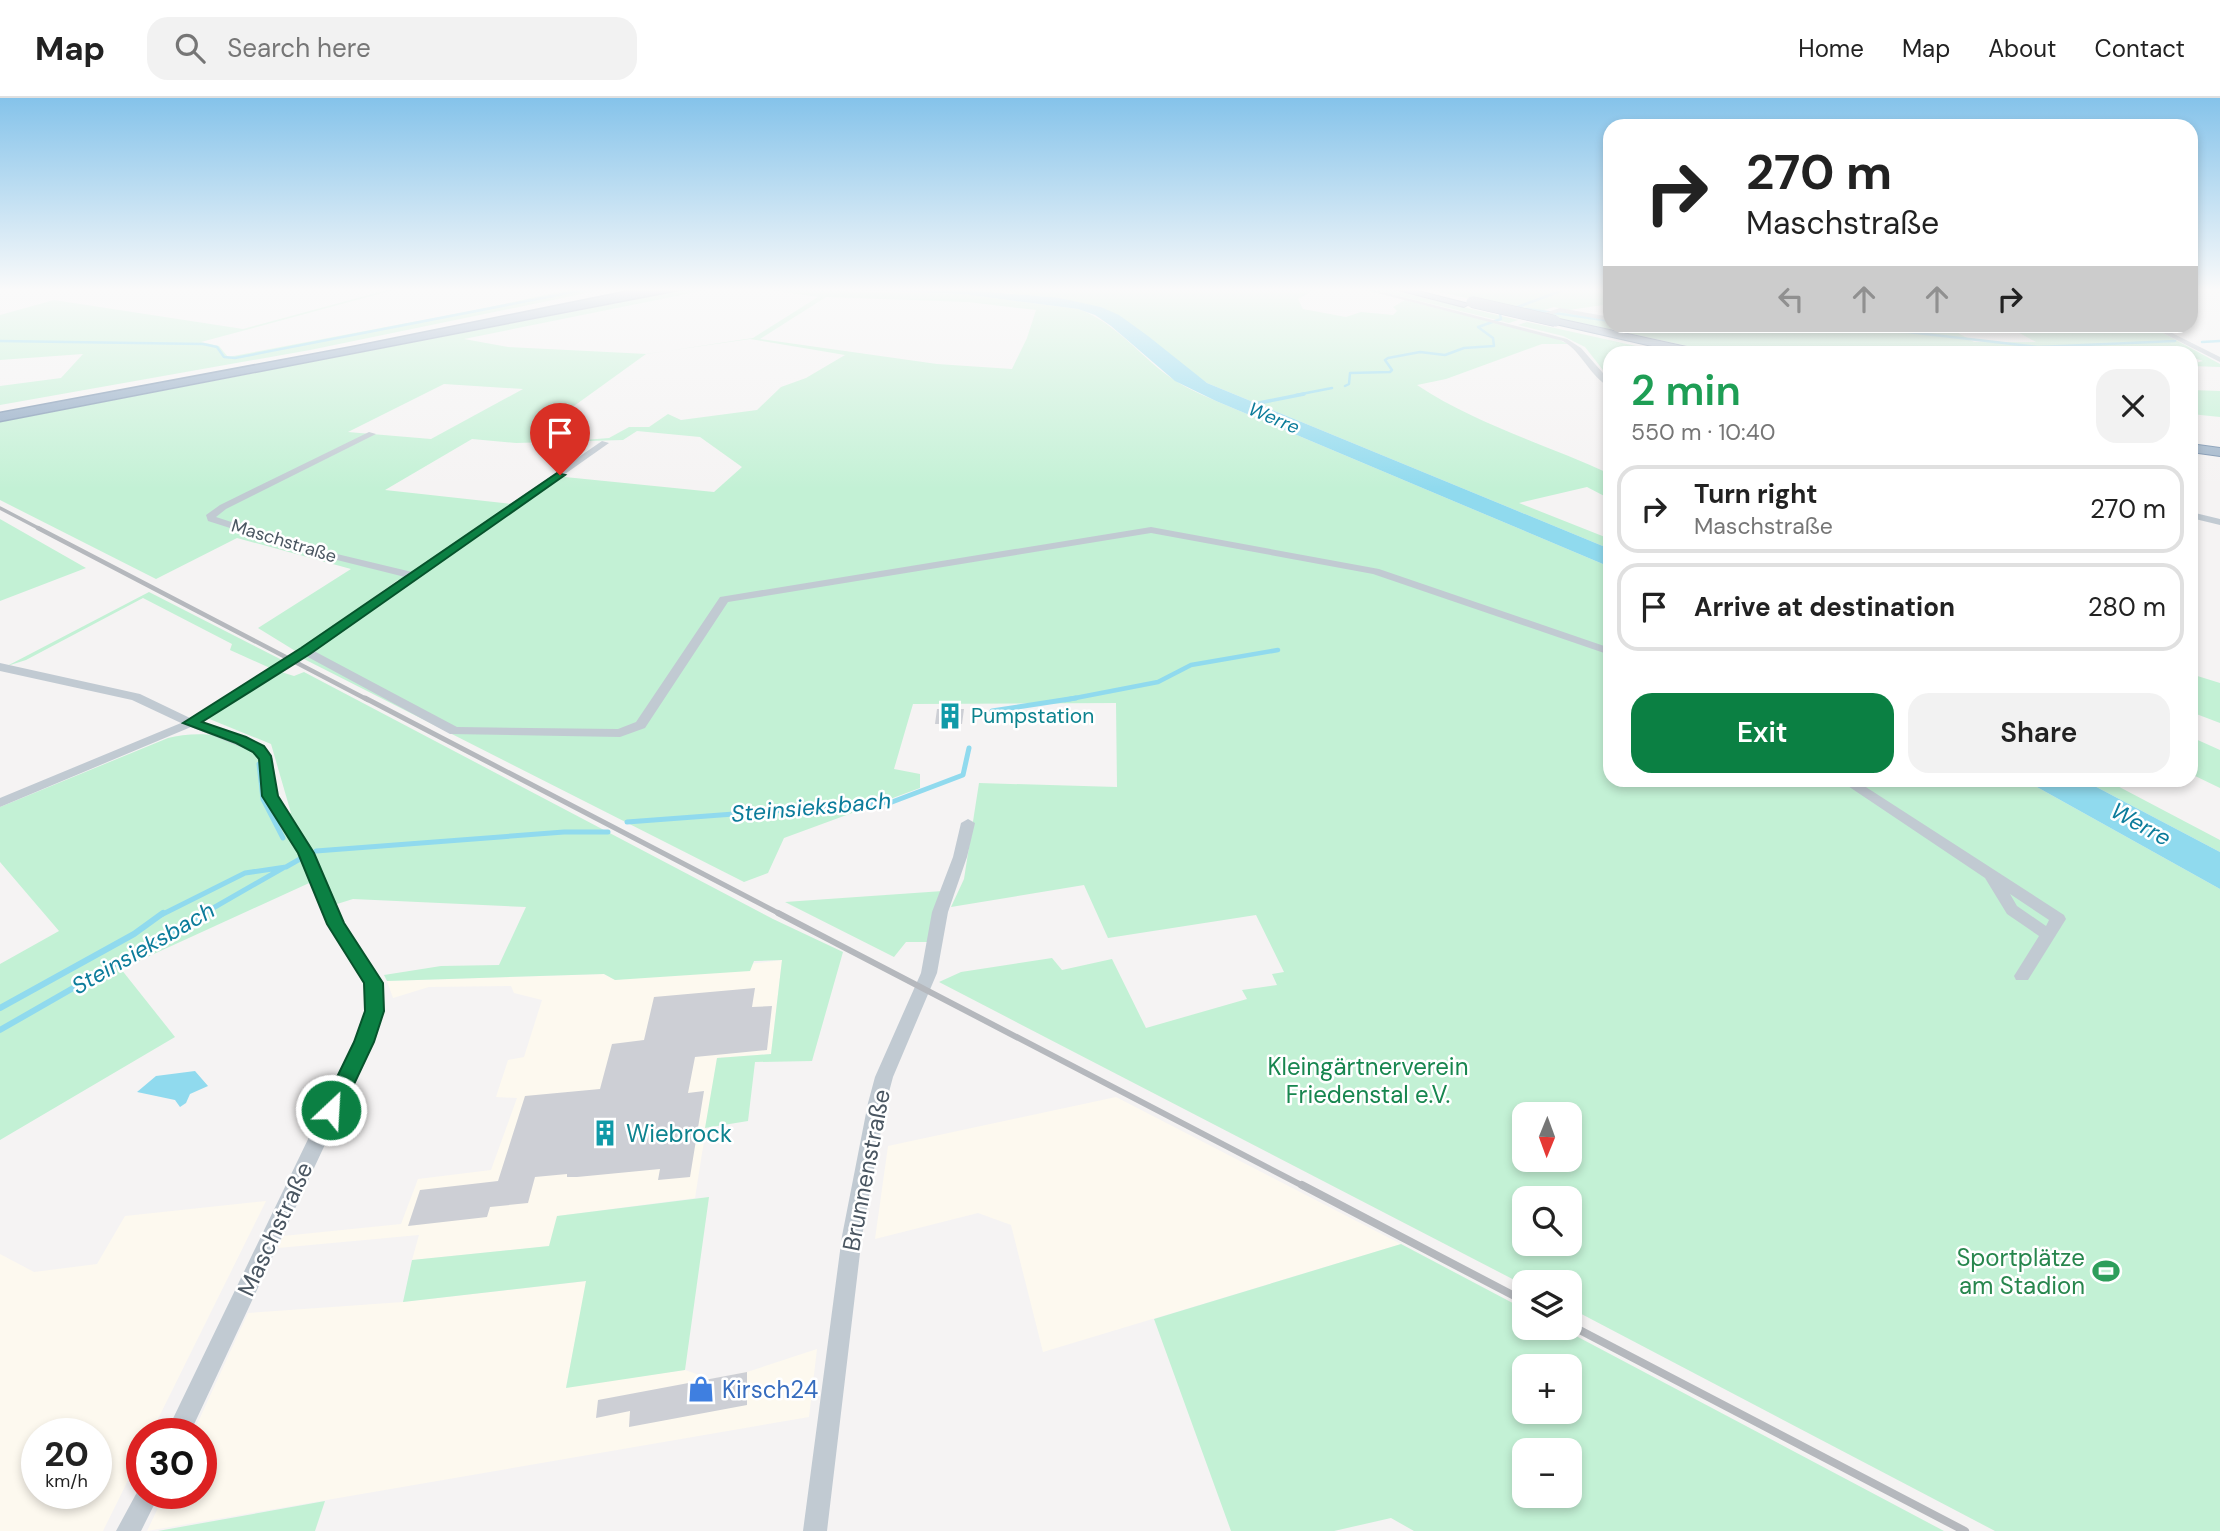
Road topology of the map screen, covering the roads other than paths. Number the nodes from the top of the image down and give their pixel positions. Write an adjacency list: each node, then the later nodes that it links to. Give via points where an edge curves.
1 (296, 356): 5 (highway)
2 (322, 356): 6 (highway)
3 (1585, 356): 4 (street)
4 (1603, 379)
5 (0, 410)
6 (0, 417)
7 (372, 434): 13 (street, Maschstraße, via 223,507 211,519)
8 (605, 443): 13 (street)
9 (2198, 444): 10 (highway)
10 (2220, 447)
11 (2198, 517): 12 (street)
12 (2220, 522)
13 (414, 576): 15 (street)
14 (1603, 650): 15 (street, via 1375,571 1151,530 724,599 641,725 620,733 455,731)
15 (306, 651): 17 (street)
16 (0, 667): 17 (street, Maschstraße, via 136,697)
17 (191, 723): 19 (street); 22 (street, Maschstraße, via 241,740 266,759 270,796 306,853 335,924 374,983 376,996 364,1042)
18 (1855, 787): 21 (street, via 1989,873 2012,910 2047,933)
19 (0, 803)
20 (968, 823): 25 (street, Brunnenstraße, via 940,912 929,973 877,1103 852,1236)
21 (2022, 976)
22 (185, 1418)
23 (140, 1509): 24 (street)
24 (128, 1531)
25 (815, 1531)

